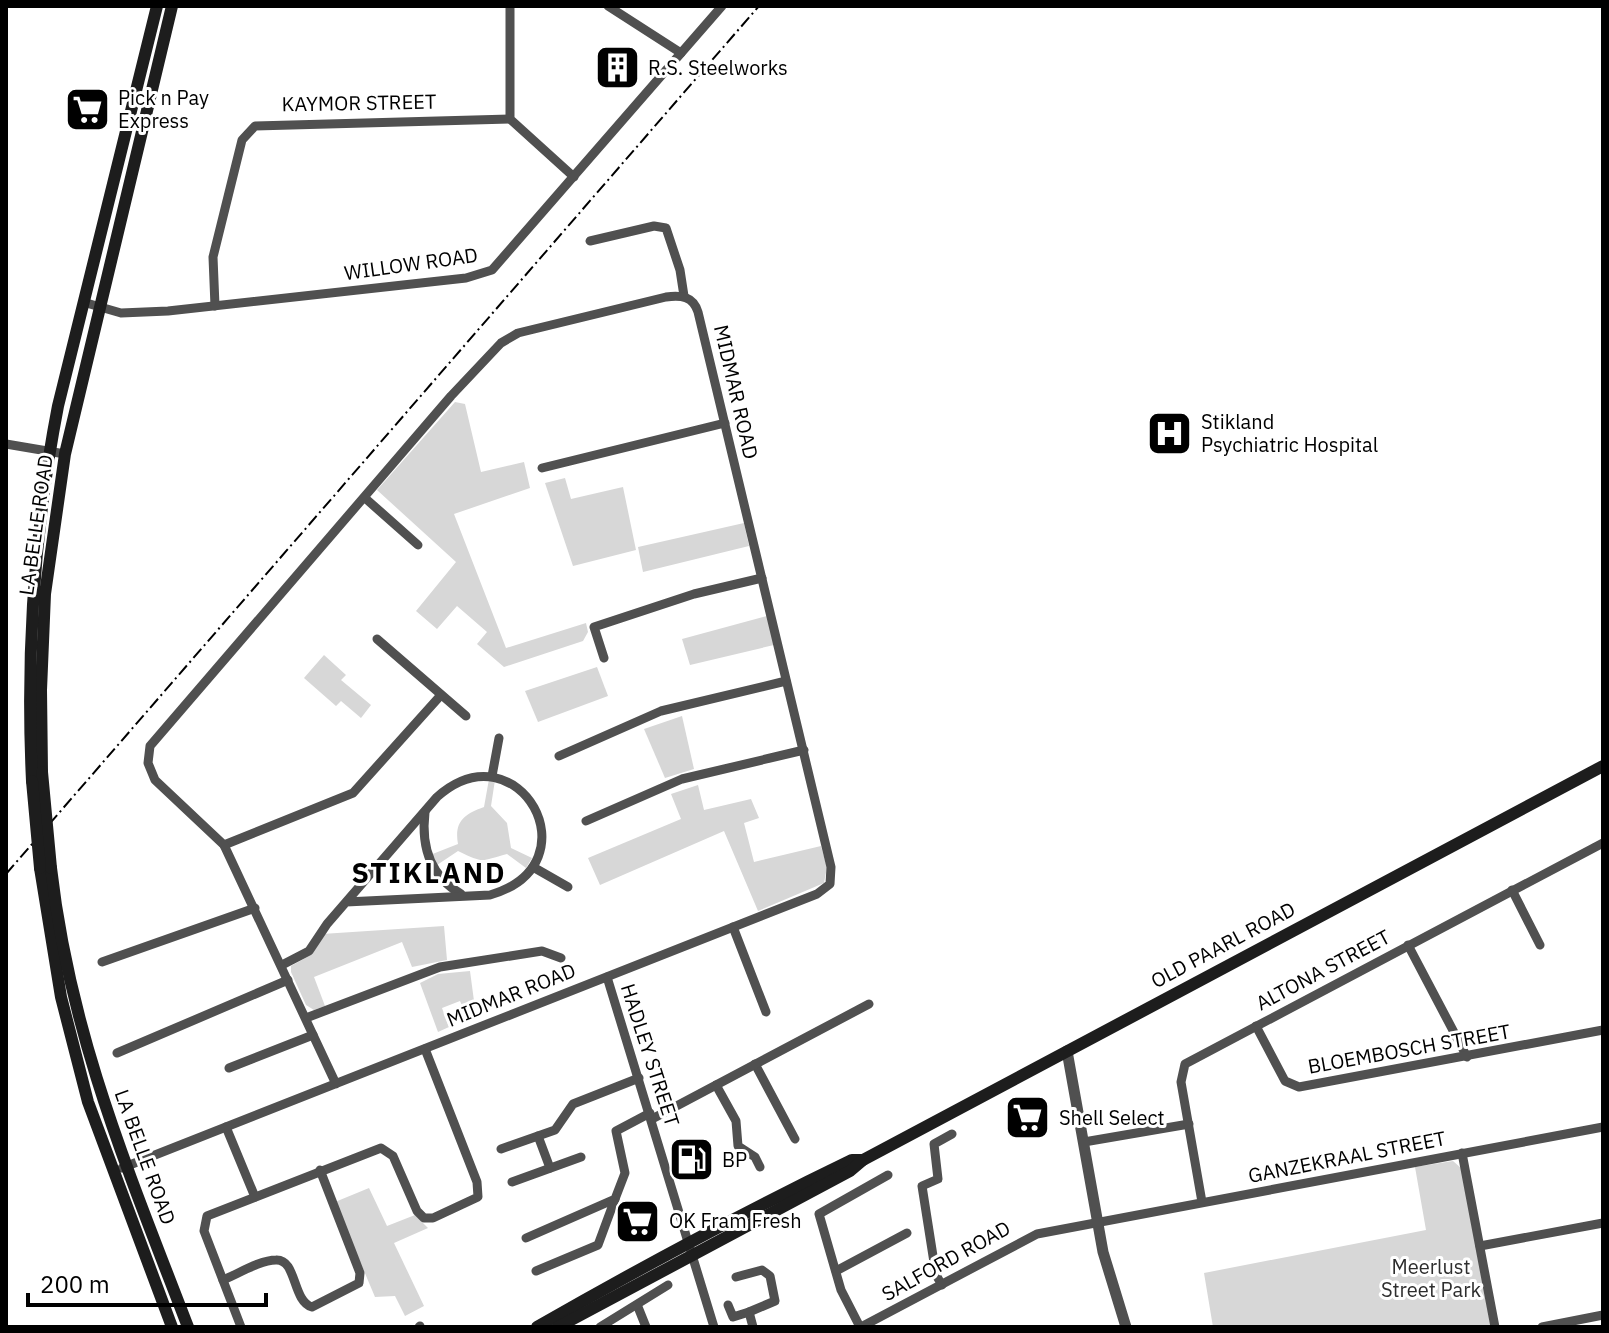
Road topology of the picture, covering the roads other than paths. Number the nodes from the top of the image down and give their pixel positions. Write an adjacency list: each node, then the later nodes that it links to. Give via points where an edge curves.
1 (157, 6): 11 (main road, LA BELLE ROAD)
2 (172, 6): 13 (main road, LA BELLE ROAD)
3 (510, 6): 7 (street)
4 (608, 6): 6 (street)
5 (722, 6): 6 (street, WILLOW ROAD)
6 (681, 53): 8 (street, WILLOW ROAD)
7 (510, 119): 8 (street); 12 (street, KAYMOR STREET, via 255,126 240,146 213,257)
8 (574, 177): 12 (street, WILLOW ROAD, via 498,266 484,274)
9 (590, 241): 10 (street, MIDMAR ROAD, via 666,228)
10 (684, 296): 14 (street, MIDMAR ROAD, via 697,307); 19 (street, via 510,337 451,396)
11 (83, 302): 13 (street, WILLOW ROAD); 16 (main road, LA BELLE ROAD)
12 (215, 306): 13 (street, WILLOW ROAD, via 132,313)
13 (98, 309): 17 (main road, LA BELLE ROAD)
14 (725, 423): 18 (street); 21 (street, MIDMAR ROAD)
15 (6, 444): 16 (street)
16 (49, 451): 17 (street); 37 (main road, LA BELLE ROAD, bridge, via 32,603 32,781)
17 (65, 454): 37 (main road, LA BELLE ROAD, bridge, via 44,618)
18 (542, 468)
19 (365, 498): 20 (street); 35 (street, via 150,746 148,763 155,780)
20 (418, 545)
21 (762, 578): 23 (street, via 594,627); 24 (street, MIDMAR ROAD)
22 (377, 639): 25 (street)
23 (604, 658)
24 (786, 681): 28 (street, MIDMAR ROAD); 29 (street, via 661,711)
25 (441, 695): 26 (street); 35 (street, via 355,791)
26 (466, 716)
27 (499, 738): 31 (street)
28 (804, 750): 33 (street, via 682,779); 43 (street, MIDMAR ROAD, via 831,867 830,884)
29 (559, 756)
30 (1603, 766): 58 (main road, OLD PAARL ROAD)
31 (492, 776): 32 (street, via 459,781); 36 (street, via 515,786 534,806 542,833)
32 (425, 812): 40 (street, via 424,842 433,867); 41 (street)
33 (586, 821)
34 (1603, 843): 39 (street, ALTONA STREET)
35 (224, 845): 42 (street)
36 (533, 867): 38 (street); 40 (street, via 508,889)
37 (46, 868): 66 (main road, LA BELLE ROAD); 82 (main road, LA BELLE ROAD, via 73,1047)
38 (568, 887)
39 (1512, 890): 44 (street, ALTONA STREET); 45 (street)
40 (463, 895): 41 (street)
41 (346, 902): 48 (street, via 306,954)
42 (255, 908): 47 (street); 48 (street)
43 (733, 927): 49 (street, MIDMAR ROAD); 52 (street)
44 (1408, 945): 54 (street, ALTONA STREET); 60 (street)
45 (1540, 945)
46 (561, 958): 53 (street, via 542,951 440,967)
47 (102, 962)
48 (282, 965): 50 (street)
49 (607, 977): 57 (street, MIDMAR ROAD); 63 (street, HADLEY STREET)
50 (288, 980): 53 (street); 59 (street)
51 (869, 1004): 61 (street)
52 (766, 1012)
53 (306, 1018): 56 (street)
54 (1256, 1026): 60 (street, BLOEMBOSCH STREET, via 1282,1078 1296,1087); 68 (street, ALTONA STREET, via 1184,1066 1181,1078)
55 (1603, 1030): 60 (street, BLOEMBOSCH STREET)
56 (313, 1035): 62 (street); 64 (street)
57 (425, 1049): 64 (street, MIDMAR ROAD); 81 (street, via 479,1192 468,1204 424,1218 384,1148)
58 (1067, 1051): 74 (street); 94 (main road, OLD PAARL ROAD, via 863,1160 816,1177)
59 (117, 1053)
60 (1467, 1057)
61 (755, 1064): 65 (street); 73 (street)
62 (229, 1068)
63 (639, 1078): 67 (street, HADLEY STREET); 72 (street, via 573,1104 558,1127)
64 (336, 1084): 69 (street, MIDMAR ROAD)
65 (716, 1085): 67 (street); 79 (street, via 734,1116 738,1146)
66 (104, 1108): 78 (main road, LA BELLE ROAD); 82 (main road, via 114,1158)
67 (651, 1116): 86 (street, via 616,1131 625,1173); 94 (street, HADLEY STREET)
68 (1189, 1124): 74 (street); 87 (street, ALTONA STREET)
69 (226, 1127): 78 (street, MIDMAR ROAD); 85 (street)
70 (1603, 1127): 76 (street, GANZEKRAAL STREET)
71 (952, 1134): 100 (street, via 934,1145 938,1179 922,1188)
72 (538, 1136): 75 (street); 80 (street)
73 (795, 1139)
74 (1084, 1142): 88 (street)
75 (501, 1149)
76 (1462, 1153): 87 (street, GANZEKRAAL STREET); 93 (street)
77 (581, 1157): 80 (street)
78 (125, 1167): 82 (street, MIDMAR ROAD); 90 (main road, via 121,1179); 107 (main road, LA BELLE ROAD)
79 (760, 1167)
80 (550, 1168): 84 (street)
81 (320, 1170): 85 (street); 98 (street, via 360,1273 359,1283 312,1307 302,1300 282,1261)
82 (111, 1172): 90 (main road, LA BELLE ROAD)
83 (888, 1175): 96 (street, via 820,1213)
84 (512, 1182)
85 (255, 1197): 98 (street, via 203,1220)
86 (615, 1199): 92 (street); 95 (street, via 598,1245)
87 (1202, 1202): 88 (street, GANZEKRAAL STREET)
88 (1098, 1222): 100 (street, SALFORD ROAD, via 1031,1235); 117 (street)
89 (1603, 1223): 93 (street)
90 (135, 1233): 106 (main road, LA BELLE ROAD)
91 (907, 1233): 96 (street)
92 (526, 1238)
93 (1480, 1246): 118 (street)
94 (691, 1248): 109 (main road, OLD PAARL ROAD); 110 (main road, OLD PAARL ROAD); 113 (street, HADLEY STREET)
95 (536, 1271)
96 (836, 1271): 115 (street)
97 (736, 1277): 103 (street, via 762,1270 770,1276 774,1303)
98 (223, 1280): 108 (street)
99 (668, 1285): 102 (street, via 642,1299)
100 (942, 1285): 104 (street, SALFORD ROAD)
101 (728, 1305): 103 (street, via 732,1317)
102 (638, 1307): 111 (street); 112 (street)
103 (749, 1312): 114 (street)
104 (887, 1313): 115 (street, SALFORD ROAD); 116 (street)
105 (1603, 1315): 119 (street)
106 (172, 1327)
107 (188, 1327)
108 (241, 1327)
109 (537, 1327)
110 (558, 1327)
111 (600, 1327)
112 (646, 1327)
113 (714, 1327)
114 (753, 1327)
115 (861, 1327)
116 (889, 1327)
117 (1126, 1327)
118 (1495, 1327)
119 (1542, 1327)

